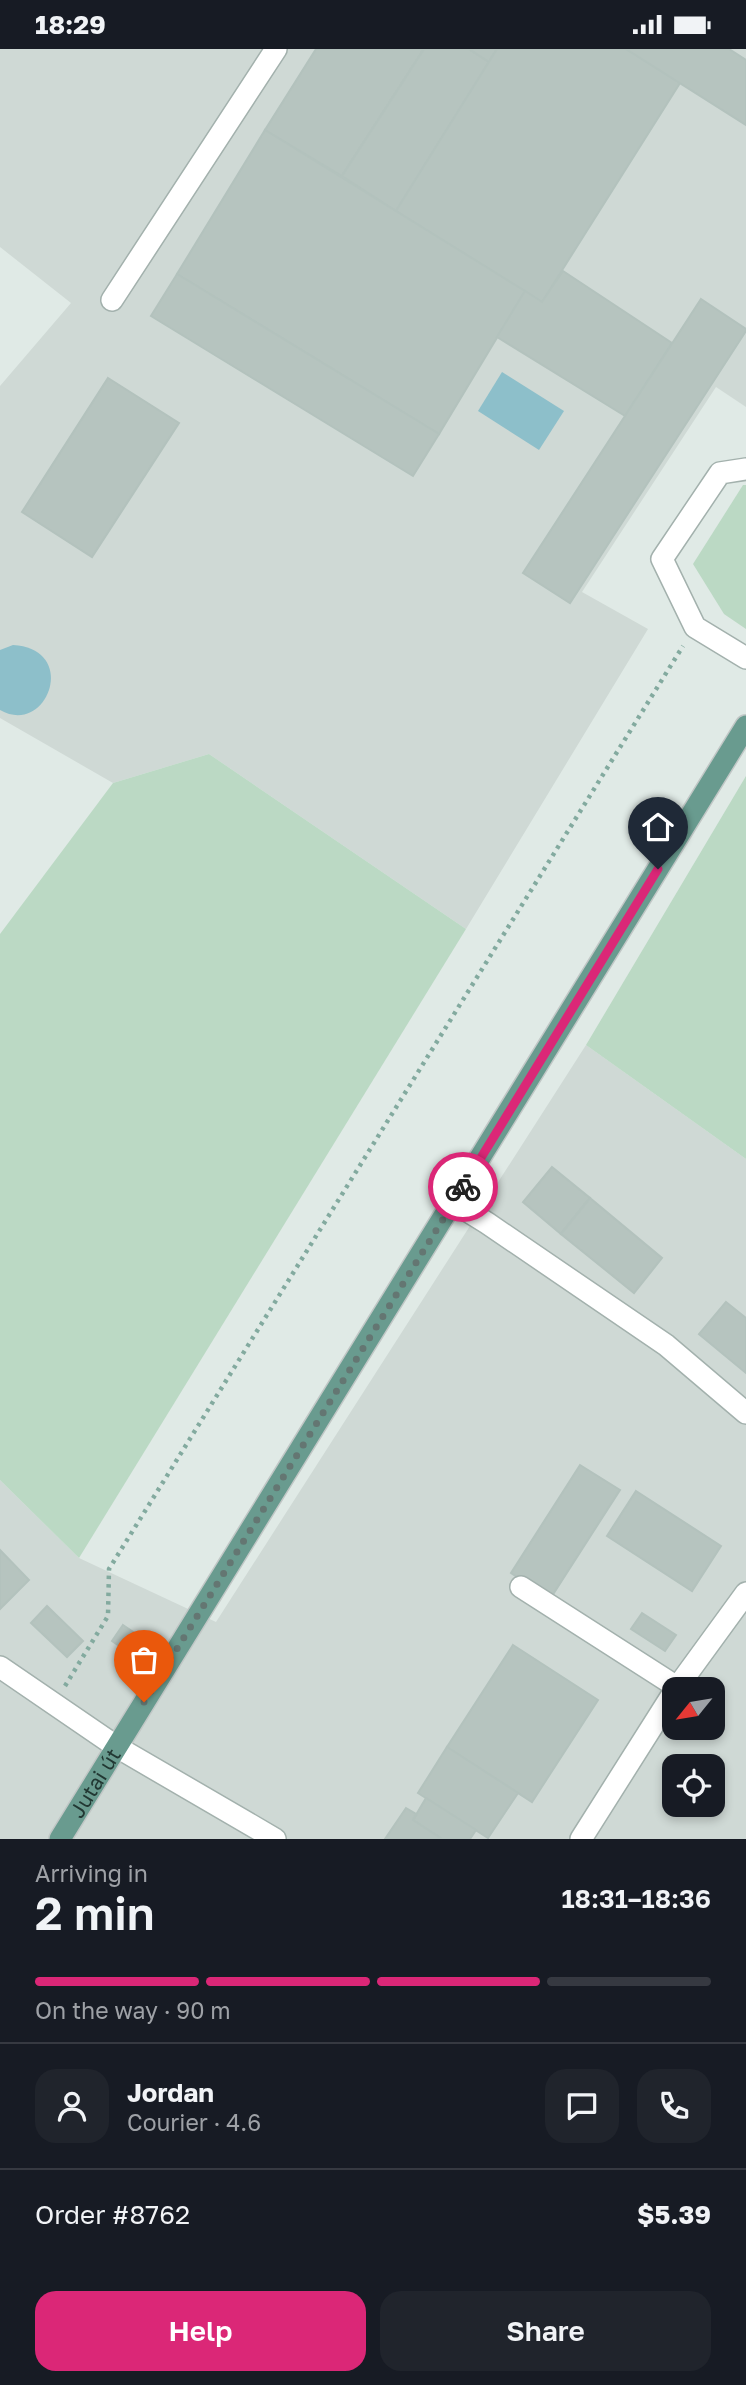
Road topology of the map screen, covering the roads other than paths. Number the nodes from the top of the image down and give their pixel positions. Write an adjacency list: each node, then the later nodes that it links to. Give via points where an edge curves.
1 (276, 49): 2 (lane)
2 (112, 300)
3 (746, 469): 4 (lane, via 720,473 662,559 695,627)
4 (746, 658)
5 (746, 726): 6 (main road, Jutai út)
6 (453, 1202): 7 (lane, via 666,1345); 14 (main road, Jutai út)
7 (746, 1413)
8 (521, 1587): 12 (lane)
9 (746, 1593): 11 (lane)
10 (0, 1667): 14 (lane)
11 (685, 1677)
12 (662, 1680)
13 (662, 1711): 17 (lane)
14 (117, 1747): 15 (main road, Jutai út); 16 (lane)
15 (60, 1839)
16 (275, 1839)
17 (581, 1839)

